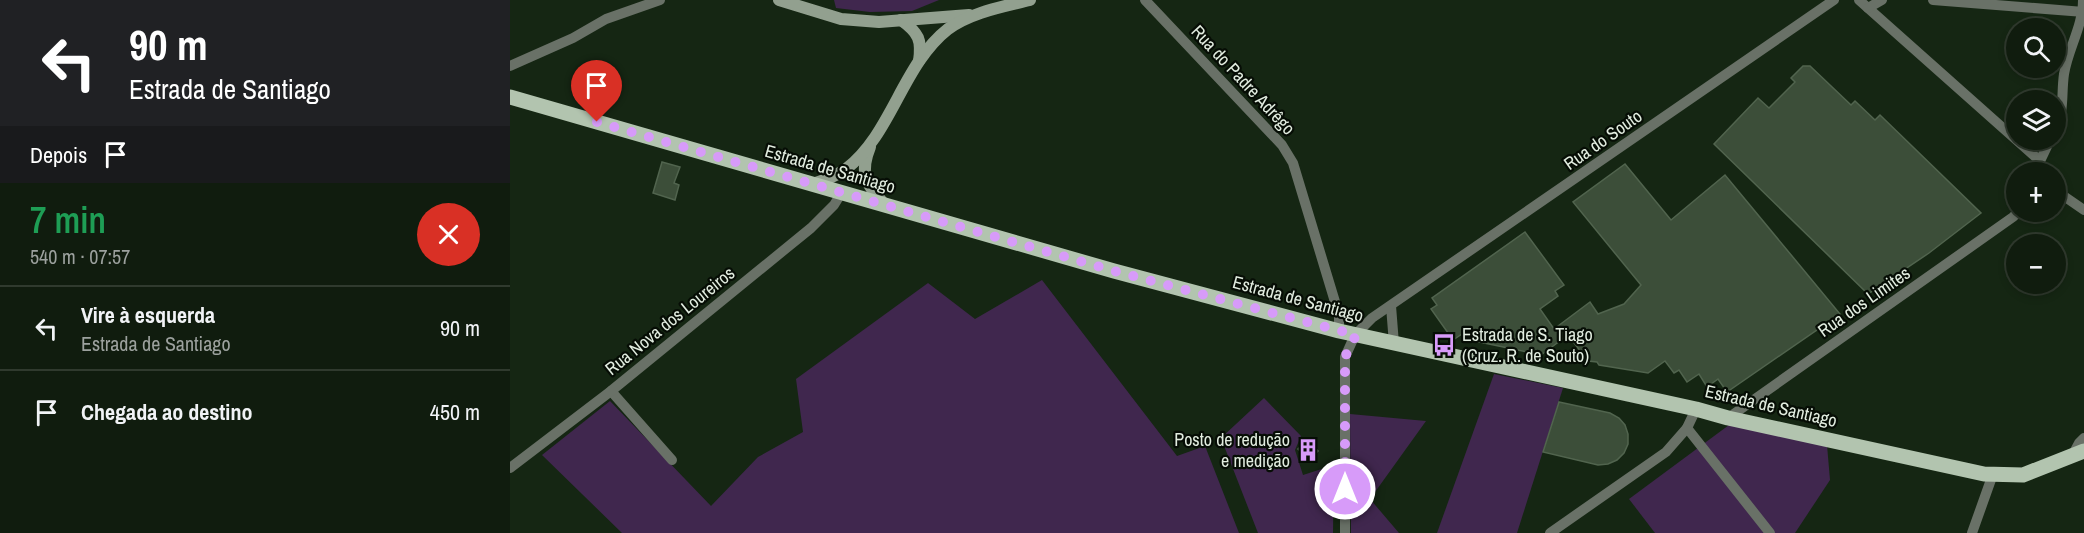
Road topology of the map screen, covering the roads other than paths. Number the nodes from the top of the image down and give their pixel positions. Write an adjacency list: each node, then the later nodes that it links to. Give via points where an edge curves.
1 (660, 0): 15 (street, via 606,20)
2 (779, 0): 13 (main road, via 842,19)
3 (1030, 0): 12 (main road)
4 (1144, 0): 29 (street, Rua do Padre Adrêgo, via 1282,145 1293,163 1339,315)
5 (1834, 0): 28 (street, Rua do Souto)
6 (1859, 0): 10 (street)
7 (1882, 0): 10 (street)
8 (1933, 0): 11 (street)
9 (2083, 0): 11 (street)
10 (1868, 8): 20 (street)
11 (2084, 12): 16 (street)
12 (974, 15): 13 (main road); 14 (main road, via 949,29)
13 (901, 20): 14 (main road, via 918,37)
14 (919, 61): 18 (main road)
15 (510, 66)
16 (2063, 90)
17 (510, 98): 22 (main road, Estrada de Santiago)
18 (874, 136): 19 (main road); 21 (main road)
19 (856, 161): 22 (main road, via 844,171); 23 (main road)
20 (2034, 162)
21 (864, 174): 23 (main road, via 858,186); 25 (main road)
22 (813, 184): 23 (main road, Estrada de Santiago)
23 (842, 192): 25 (main road, Estrada de Santiago); 32 (street, Rua Nova dos Loureiros, via 811,228)
24 (2066, 198): 26 (street)
25 (884, 204): 29 (main road, Estrada de Santiago)
26 (2084, 210)
27 (2007, 222): 34 (street, Rua dos Limites)
28 (1391, 306): 30 (street, Rua do Souto); 31 (street)
29 (1339, 331): 30 (main road, Estrada de Santiago)
30 (1356, 335): 31 (main road, Estrada de Santiago); 41 (street, via 1345,357)
31 (1394, 344): 33 (main road, Estrada de Santiago)
32 (610, 391): 38 (street); 39 (street, Rua Nova dos Loureiros)
33 (1696, 409): 34 (main road, Estrada de Santiago); 35 (street)
34 (1728, 418): 40 (main road, Estrada de Santiago)
35 (1687, 428): 42 (street, via 1666,452); 43 (street)
36 (2084, 438): 37 (street)
37 (2078, 454): 40 (main road, Estrada de Santiago, via 2024,475)
38 (672, 460)
39 (510, 468)
40 (1993, 474): 44 (street)
41 (1345, 533)
42 (1550, 533)
43 (1770, 533)
44 (1972, 533)

